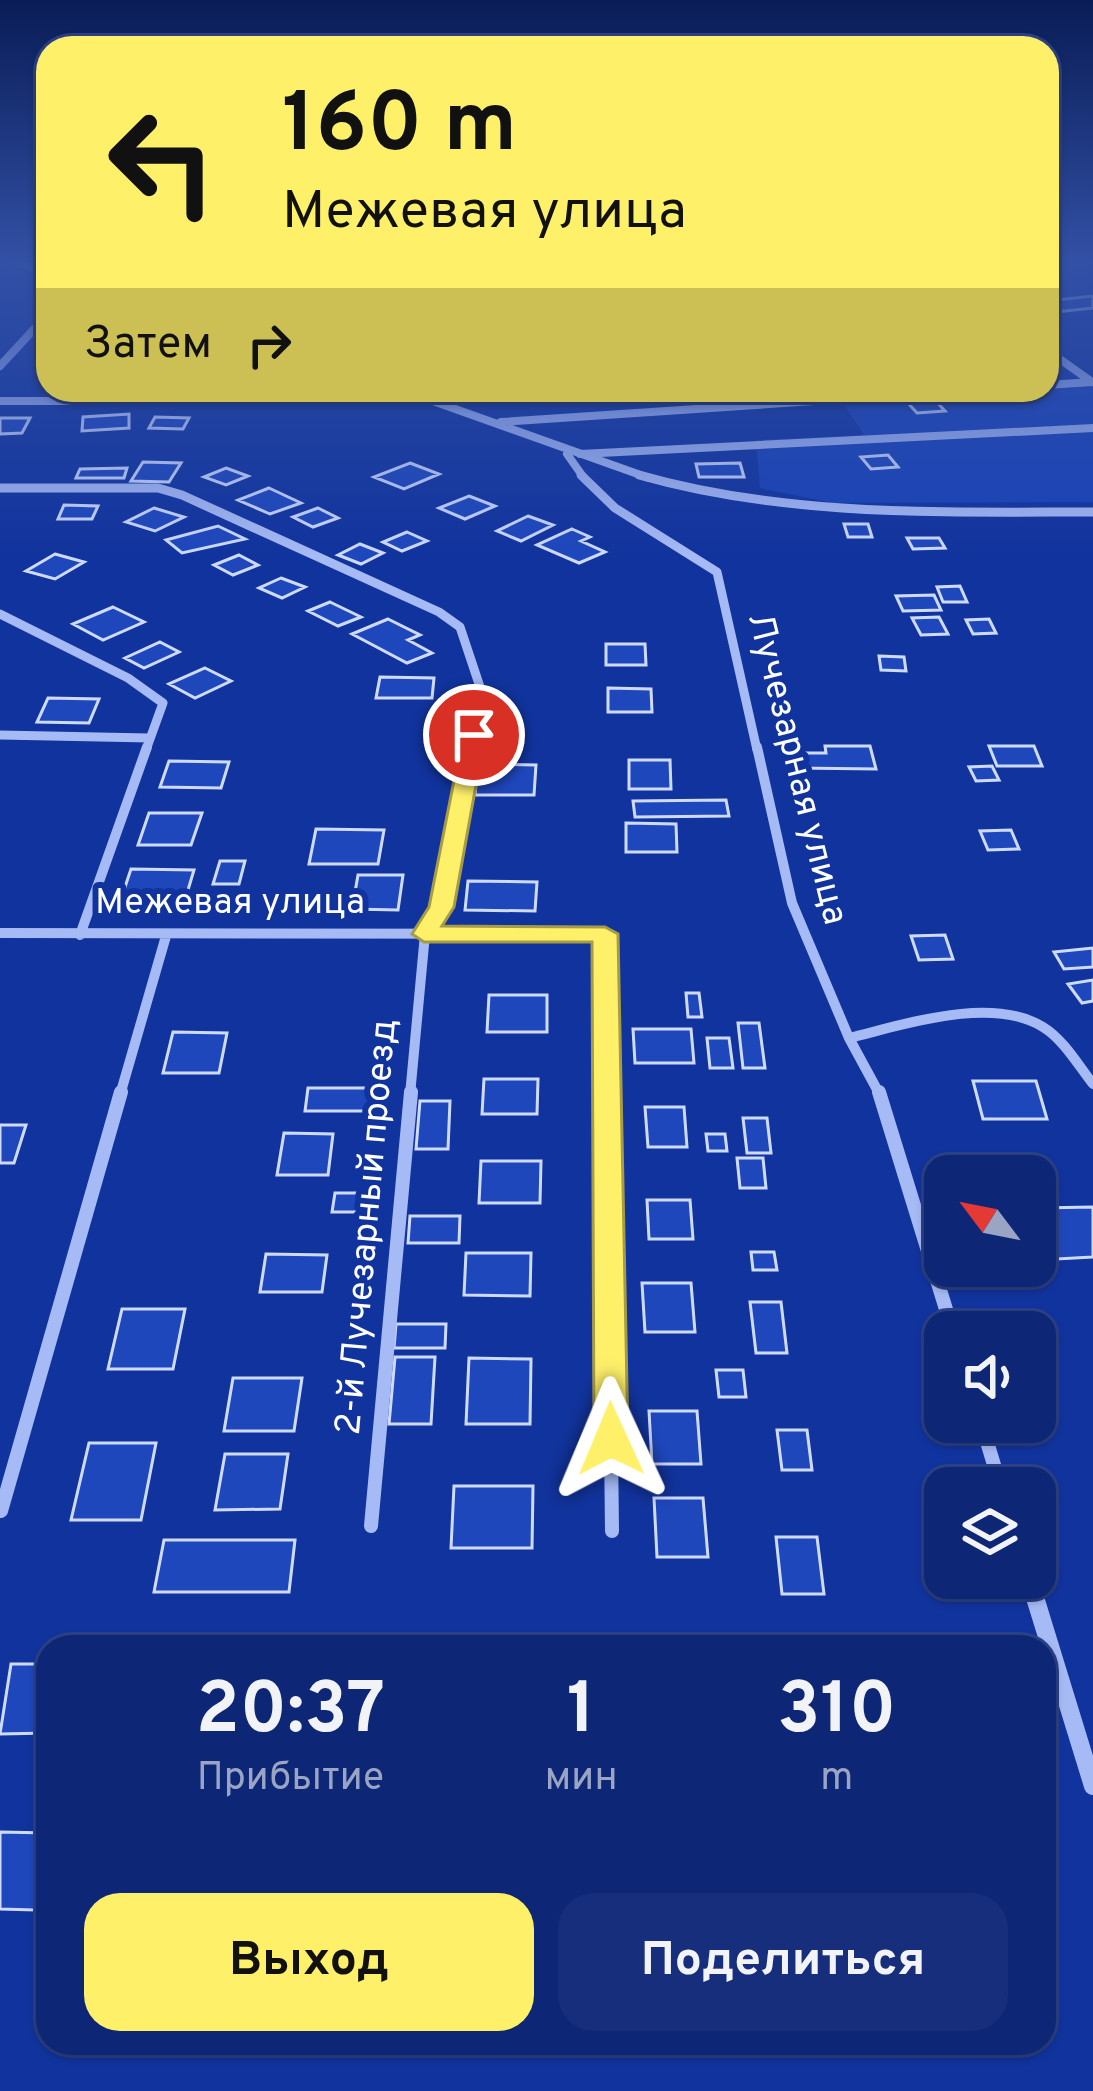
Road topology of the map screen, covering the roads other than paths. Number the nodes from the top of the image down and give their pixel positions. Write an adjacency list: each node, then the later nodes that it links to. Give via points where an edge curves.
1 (1062, 361): 2 (street)
2 (1092, 382): 3 (street)
3 (1059, 384)
4 (0, 401): 5 (street)
5 (36, 401)
6 (438, 402): 9 (street)
7 (816, 402): 8 (street)
8 (803, 403): 9 (street)
9 (498, 422): 11 (street)
10 (1093, 428): 11 (street)
11 (567, 454): 13 (street, via 694,490 829,512); 23 (street, Лучезарная улица, via 582,481 621,515 716,572 792,903)
12 (0, 488): 15 (street, via 158,488 182,495 439,612 460,627)
13 (1093, 512)
14 (0, 614): 18 (street, via 128,677 163,703)
15 (480, 687)
16 (0, 735): 18 (street)
17 (474, 735): 20 (street, 2-й Лучезарный проезд, via 441,907)
18 (149, 738): 21 (street)
19 (0, 933): 21 (street, Межевая улица)
20 (424, 934): 22 (street, Межевая улица); 27 (street, 2-й Лучезарный проезд); 28 (street, Межевая улица, via 605,934)
21 (80, 935): 22 (street, Межевая улица)
22 (166, 935): 26 (street)
23 (849, 1038): 24 (street, via 950,1020 1024,1018 1045,1028); 25 (street, Лучезарная улица, via 874,1076)
24 (1093, 1084)
25 (947, 1311)
26 (1, 1510)
27 (370, 1526)
28 (612, 1531)
29 (1035, 1599): 30 (street)
30 (1047, 1635)
31 (1056, 1666): 32 (street)
32 (1093, 1786)

